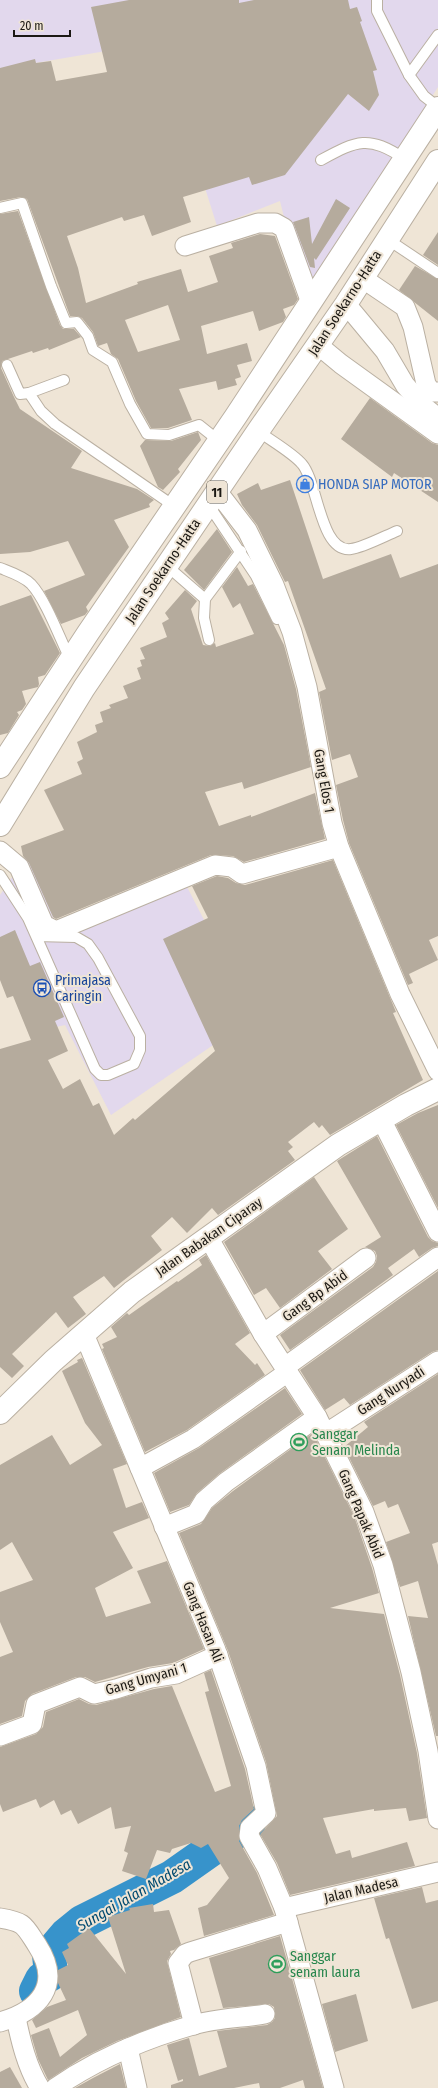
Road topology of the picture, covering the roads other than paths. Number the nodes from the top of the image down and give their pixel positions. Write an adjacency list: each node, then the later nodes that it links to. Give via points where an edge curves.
1 (376, 0): 3 (lane, via 377,12)
2 (438, 35): 3 (lane)
3 (409, 75): 4 (lane, via 424,96)
4 (438, 108): 6 (main road, Jalan Soekarno-Hatta / 11)
5 (321, 160): 6 (lane, via 344,148 370,142 389,149)
6 (405, 160): 13 (main road, Jalan Soekarno-Hatta / 11)
7 (438, 162): 9 (main road, Jalan Soekarno-Hatta / 11)
8 (0, 208): 23 (lane, via 22,203 66,323 77,322 88,336 93,350 112,362 130,404 147,434 169,435 199,425)
9 (387, 239): 11 (lane); 12 (main road, Jalan Soekarno-Hatta / 11)
10 (185, 246): 13 (street, via 258,223 275,223 284,228)
11 (438, 273)
12 (362, 278): 14 (main road, Jalan Soekarno-Hatta / 11); 18 (street, via 405,307 413,327 428,389)
13 (311, 303): 23 (main road, Jalan Soekarno-Hatta / 11)
14 (346, 304): 15 (main road, Jalan Soekarno-Hatta / 11); 20 (street, via 385,351 405,385 422,405)
15 (318, 345): 21 (main road, Jalan Soekarno-Hatta / 11); 22 (street)
16 (8, 365): 19 (lane, via 20,394)
17 (64, 380): 19 (lane)
18 (438, 392)
19 (28, 394): 25 (lane, via 55,424)
20 (438, 418)
21 (258, 431): 24 (main road, Jalan Soekarno-Hatta / 11); 26 (lane, via 302,464 310,480 326,530 337,546 350,550)
22 (438, 434)
23 (219, 441): 25 (main road, Jalan Soekarno-Hatta / 11)
24 (213, 497): 27 (lane); 28 (main road, Jalan Soekarno-Hatta / 11); 36 (street, Gang Elos 1, via 247,530 274,585 292,632 307,687 332,823)
25 (174, 506): 33 (main road, Jalan Soekarno-Hatta / 11)
26 (397, 531)
27 (241, 551): 30 (lane); 31 (lane)
28 (167, 566): 30 (lane); 35 (main road, Jalan Soekarno-Hatta / 11, via 84,688)
29 (0, 568): 33 (lane, via 19,576 34,588)
30 (205, 599): 32 (lane, via 204,618)
31 (277, 618)
32 (209, 640)
33 (70, 660): 34 (main road, Jalan Soekarno-Hatta / 11)
34 (0, 767)
35 (0, 825)
36 (339, 847): 37 (street, via 242,874 232,867 215,865 56,930 44,925 19,866); 40 (street, Gang Elos 1)
37 (0, 851)
38 (0, 875): 39 (lane, via 28,918)
39 (36, 936): 39 (lane, via 76,937 88,944 140,1036 140,1050 134,1064 108,1075 101,1075 95,1069)
40 (437, 1088): 41 (main road, Jalan Babakan Ciparay)
41 (382, 1119): 42 (street); 43 (main road, Jalan Babakan Ciparay, via 338,1145)
42 (438, 1232)
43 (208, 1237): 46 (main road, Jalan Babakan Ciparay, via 132,1292); 47 (street, Gang Papak Abid)
44 (438, 1257): 49 (street)
45 (366, 1258): 47 (street, Gang Bp Abid)
46 (84, 1334): 50 (main road, Jalan Babakan Ciparay); 53 (street, Gang Hasan Ali)
47 (263, 1334): 49 (street, Gang Papak Abid)
48 (438, 1361): 52 (street, Gang Nuryadi)
49 (286, 1370): 51 (street, Gang Papak Abid); 53 (street, via 193,1439)
50 (0, 1413)
51 (317, 1417): 52 (street, Gang Papak Abid); 54 (street, via 226,1482 204,1501 196,1514)
52 (325, 1434): 57 (street, Gang Papak Abid, via 364,1512 383,1565 411,1672 428,1751)
53 (140, 1468): 54 (street, Gang Hasan Ali)
54 (164, 1527): 55 (street, Gang Hasan Ali)
55 (218, 1656): 56 (street, Gang Umyani 1, via 176,1674 151,1678 94,1694 80,1687 36,1704 32,1724); 59 (street, Gang Hasan Ali, via 256,1766 266,1807 266,1813 250,1828 249,1836 267,1868)
56 (0, 1736)
57 (438, 1819)
58 (438, 1872): 59 (street, Jalan Madesa)
59 (286, 1915): 63 (street, Jalan Madesa, via 190,1952 181,1958 178,1963); 68 (street, Gang Hasan Ali)
60 (0, 1918): 62 (street, via 18,1921 25,1926 45,1958 48,1970 45,1992 38,2004)
61 (265, 2014): 63 (street)
62 (8, 2020): 65 (street)
63 (194, 2025): 64 (street)
64 (128, 2048): 66 (street, via 81,2070); 67 (street)
65 (40, 2088)
66 (55, 2088)
67 (137, 2088)
68 (334, 2088)

